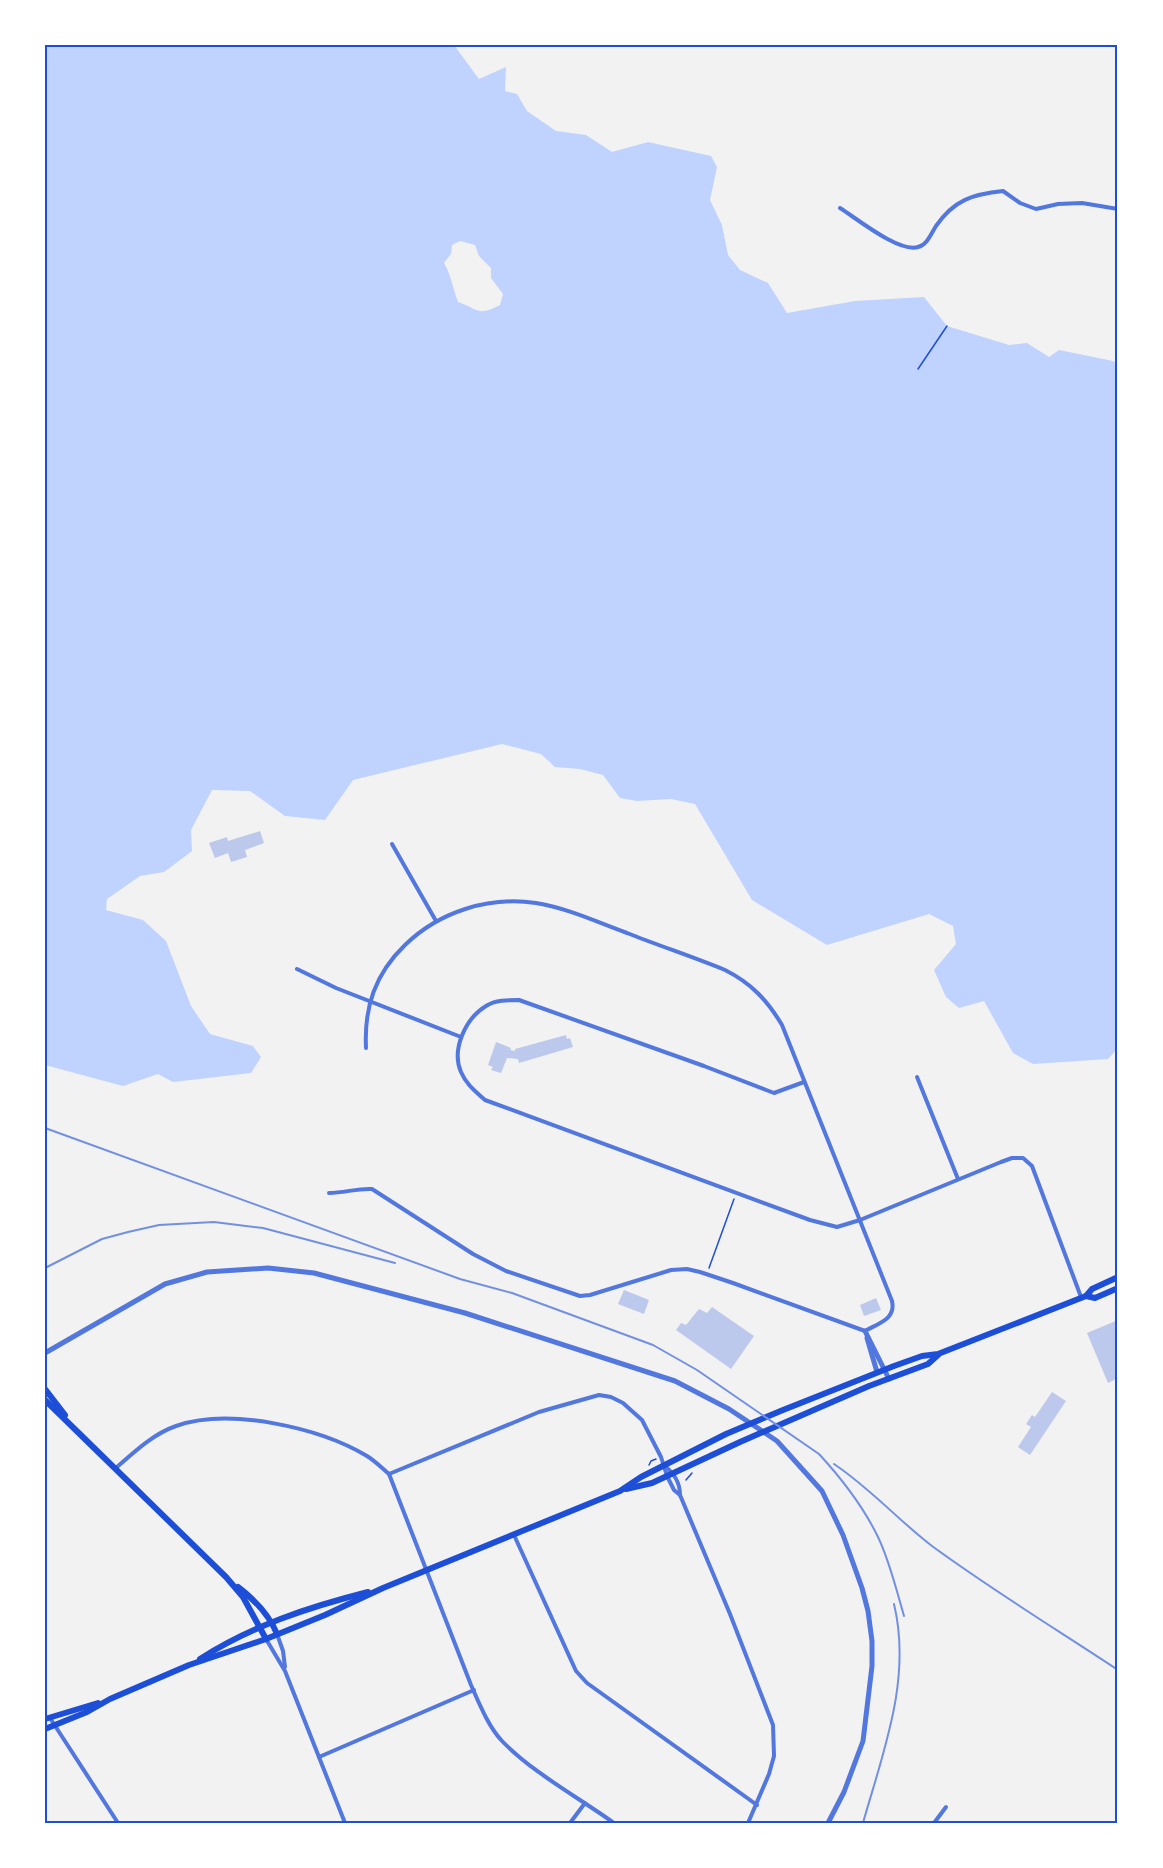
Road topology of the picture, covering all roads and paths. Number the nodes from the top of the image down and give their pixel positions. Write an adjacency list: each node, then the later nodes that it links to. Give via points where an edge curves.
1 (840, 208): 2 (street, via 891,241 917,248 957,204 978,194 1003,191 1036,209 1082,203)
2 (1118, 209)
3 (947, 326): 4 (path)
4 (918, 369)
5 (392, 844): 6 (street)
6 (436, 921): 8 (street, via 393,957); 12 (street, via 476,906 535,903 725,970 742,979 771,1006)
7 (297, 969): 8 (street)
8 (371, 1000): 9 (street); 10 (street)
9 (461, 1037): 12 (street, via 474,1016 487,1005 519,1000 774,1093); 15 (street, via 459,1069 469,1086 485,1100)
10 (366, 1048)
11 (917, 1077): 13 (street)
12 (804, 1082): 16 (street)
13 (958, 1179): 16 (street); 20 (street, via 1012,1158 1028,1161)
14 (329, 1193): 17 (street, via 372,1189 506,1271 580,1296 671,1270)
15 (736, 1193): 16 (street, via 827,1225 837,1227); 17 (path)
16 (860, 1220): 21 (street, via 894,1307 889,1318)
17 (706, 1274): 21 (street)
18 (1118, 1277): 20 (main road)
19 (1118, 1288): 20 (main road, via 1095,1298)
20 (1084, 1297): 22 (main road)
21 (865, 1331): 24 (street); 25 (street)
22 (938, 1354): 24 (main road); 26 (main road, via 928,1364)
23 (45, 1355): 60 (street, via 165,1284 207,1272 268,1268 314,1273 465,1313 675,1381 729,1409 777,1441 822,1491 843,1535 868,1611 872,1666 864,1741)
24 (885, 1369): 25 (main road); 26 (street)
25 (877, 1372): 30 (main road, via 726,1434)
26 (889, 1379): 33 (main road)
27 (45, 1389): 29 (main road)
28 (45, 1400): 29 (main road)
29 (72, 1426): 31 (main road)
30 (665, 1466): 32 (street, via 642,1420 622,1403 599,1395 539,1412); 33 (street); 34 (main road)
31 (116, 1468): 32 (street, via 174,1427 190,1422 246,1419 321,1435 368,1457); 38 (main road)
32 (389, 1474): 37 (street)
33 (670, 1475): 34 (main road); 35 (street, via 674,1490); 35 (street, via 680,1486)
34 (620, 1491): 36 (main road)
35 (680, 1495): 53 (street, via 773,1725 774,1756)
36 (514, 1535): 37 (main road); 53 (street, via 576,1671 587,1683)
37 (426, 1570): 39 (main road); 46 (street)
38 (226, 1577): 40 (main road, via 255,1600); 41 (main road)
39 (383, 1588): 40 (main road, via 338,1599); 42 (main road)
40 (272, 1623): 41 (main road); 42 (main road)
41 (260, 1627): 43 (main road); 44 (main road)
42 (277, 1634): 43 (main road); 45 (street)
43 (266, 1639): 44 (main road); 45 (street)
44 (189, 1665): 47 (main road)
45 (285, 1671): 51 (street)
46 (474, 1690): 51 (street); 52 (street, via 501,1740 549,1780)
47 (110, 1700): 48 (main road); 49 (main road)
48 (48, 1719): 49 (street)
49 (54, 1726): 50 (main road); 55 (street)
50 (45, 1729)
51 (319, 1757): 56 (street)
52 (585, 1803): 57 (street); 58 (street)
53 (757, 1805): 59 (street)
54 (946, 1807): 61 (street)
55 (117, 1823)
56 (345, 1823)
57 (570, 1823)
58 (614, 1823)
59 (748, 1823)
60 (828, 1823)
61 (934, 1823)

